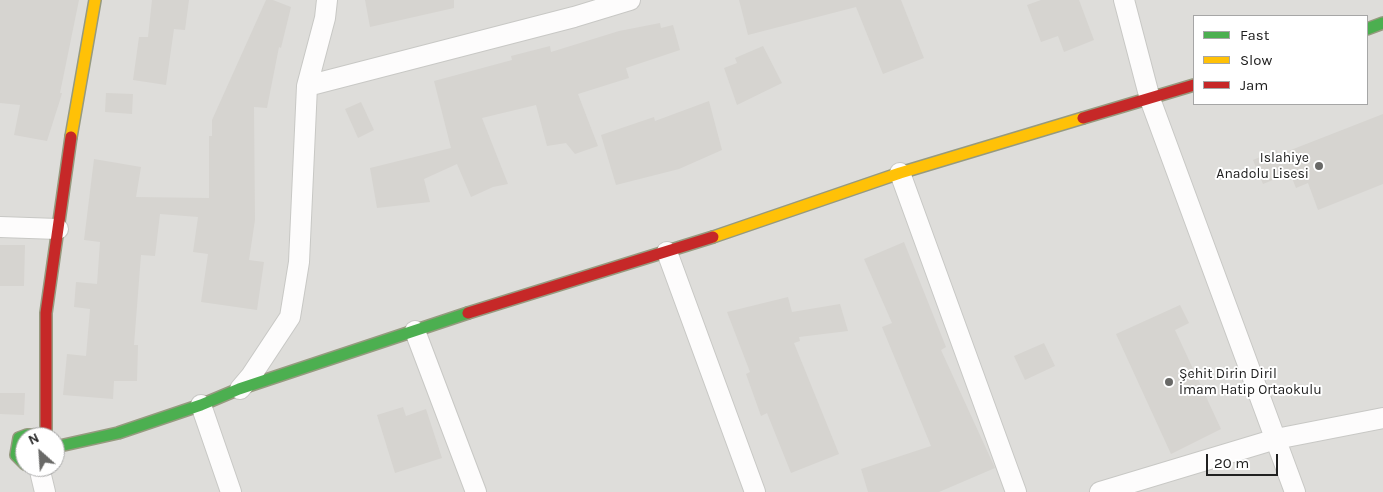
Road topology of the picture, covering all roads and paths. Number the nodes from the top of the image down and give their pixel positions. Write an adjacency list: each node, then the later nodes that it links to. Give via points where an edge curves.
1 (95, 0): 12 (street, via 76,101)
2 (327, 0): 8 (street)
3 (630, 0): 8 (street)
4 (1124, 0): 9 (street)
5 (1383, 23): 6 (street)
6 (1368, 29)
7 (1193, 85): 9 (street)
8 (307, 86): 15 (street, via 299,262 290,317)
9 (1150, 100): 10 (street); 19 (street)
10 (900, 173): 13 (street); 28 (street)
11 (0, 227): 12 (street)
12 (58, 229): 18 (street, via 46,313)
13 (667, 252): 14 (street); 27 (street)
14 (415, 331): 15 (street); 26 (street)
15 (239, 389): 16 (street)
16 (201, 405): 20 (street, via 118,433); 25 (street)
17 (1383, 418): 19 (street)
18 (46, 427)
19 (1276, 439): 29 (street); 30 (street)
20 (65, 445)
21 (15, 468): 22 (street)
22 (10, 470)
23 (41, 477): 24 (street)
24 (45, 492)
25 (231, 492)
26 (476, 492)
27 (755, 492)
28 (1016, 492)
29 (1100, 492)
30 (1295, 492)

